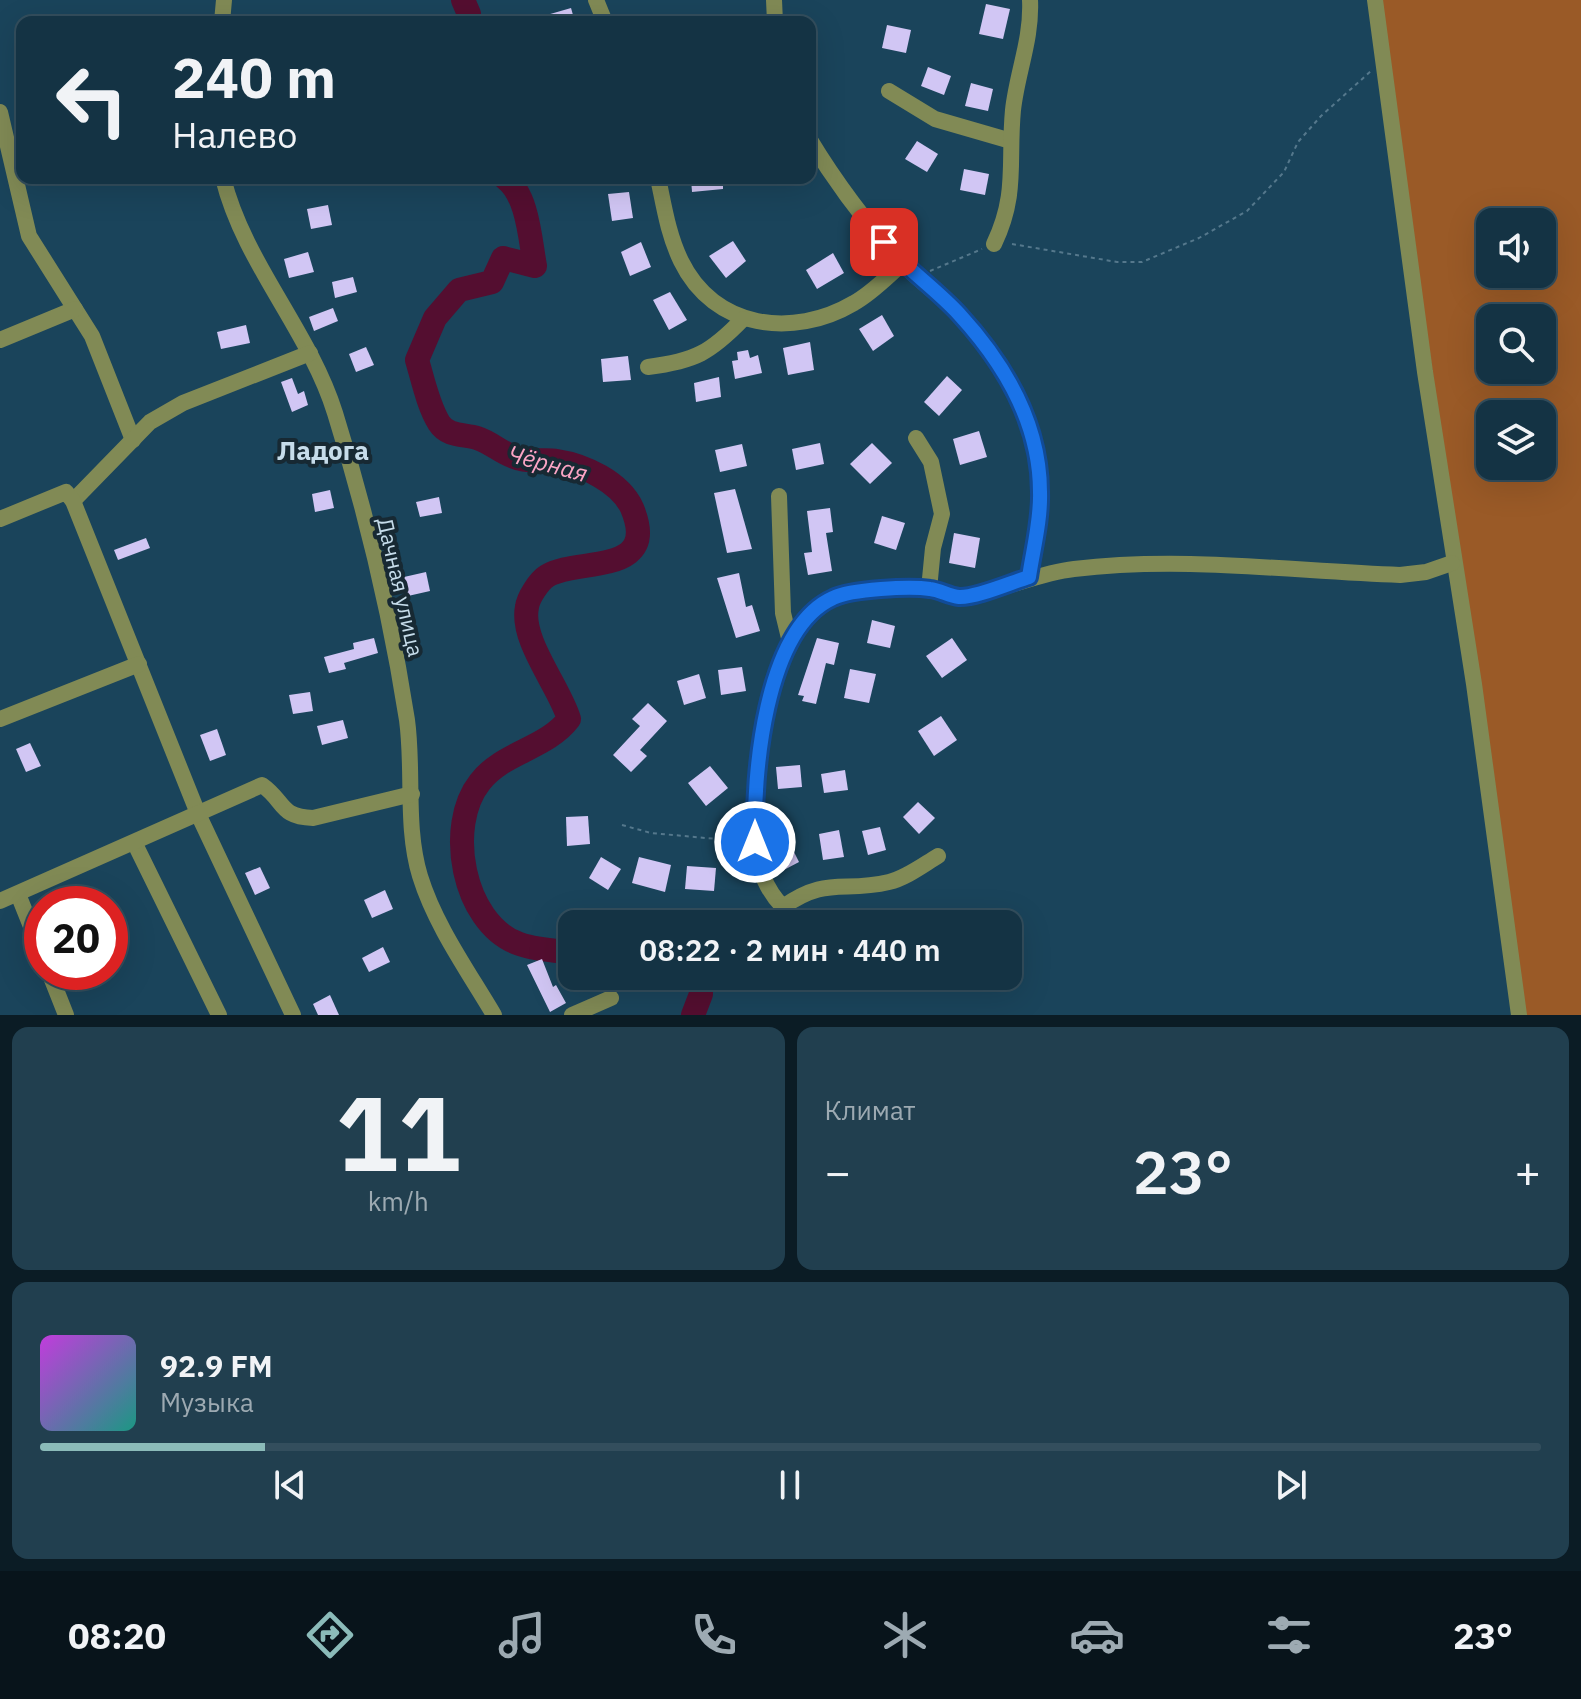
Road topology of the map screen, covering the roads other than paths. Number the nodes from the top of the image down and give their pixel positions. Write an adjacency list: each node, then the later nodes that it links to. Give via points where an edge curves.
1 (1030, 0): 5 (street)
2 (1375, 0): 22 (street)
3 (889, 91): 5 (street, via 935,119)
4 (0, 112): 7 (street)
5 (1011, 141): 10 (street, via 1013,184)
6 (816, 150): 11 (street)
7 (4, 152): 12 (street, via 29,236)
8 (225, 184): 15 (street, Дачная улица, via 249,242)
9 (659, 184): 13 (street, via 667,227 681,262 698,288)
10 (994, 244)
11 (902, 264): 13 (street, via 837,312 793,325); 23 (street, via 986,345 1015,389 1034,441 1041,495)
12 (75, 309): 14 (street); 18 (street, via 92,336)
13 (743, 319): 16 (street, via 699,357)
14 (0, 340)
15 (310, 353): 18 (street, via 183,403 150,422); 28 (street, Дачная улица, via 335,411 377,574 406,718)
16 (648, 367)
17 (916, 438): 24 (street, via 931,462 942,514)
18 (133, 440): 20 (street)
19 (779, 496): 25 (street, via 783,613)
20 (73, 501): 21 (street, via 66,492); 26 (street)
21 (0, 519)
22 (1452, 563): 23 (street, via 1400,575 1194,561); 42 (street, via 1474,684)
23 (1029, 577): 24 (street, via 961,597)
24 (929, 589): 25 (street, via 833,598 806,619)
25 (790, 642): 31 (street, via 762,732 754,808 762,878 783,907 824,885 860,887 893,881)
26 (139, 664): 27 (street); 29 (street)
27 (0, 719)
28 (412, 794): 29 (street, via 299,818 287,814 262,785); 40 (street, Дачная улица, via 411,833 420,877)
29 (199, 816): 30 (street); 39 (street)
30 (135, 844): 32 (street); 38 (street)
31 (938, 856)
32 (18, 894): 33 (street); 34 (street)
33 (0, 901)
34 (24, 909)
35 (56, 990): 37 (street)
36 (611, 998): 41 (street)
37 (66, 1015)
38 (219, 1015)
39 (293, 1015)
40 (494, 1015)
41 (572, 1015)
42 (1519, 1015)

